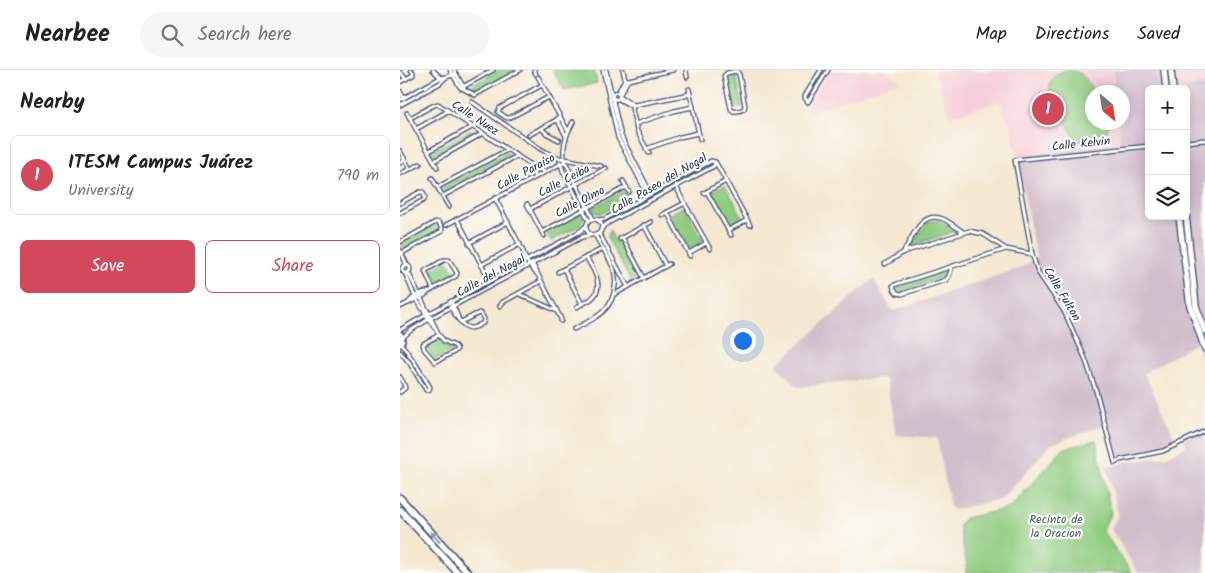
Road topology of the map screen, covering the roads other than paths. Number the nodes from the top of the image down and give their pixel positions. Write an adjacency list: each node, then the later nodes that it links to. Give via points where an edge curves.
1 (411, 70): 21 (street, via 414,74)
2 (433, 70): 20 (street)
3 (450, 70): 18 (street)
4 (454, 70): 18 (street)
5 (493, 70): 28 (street)
6 (520, 70): 28 (street, via 478,94)
7 (604, 70): 27 (street); 30 (street)
8 (623, 70): 22 (street)
9 (673, 70): 22 (street)
10 (686, 70): 19 (street)
11 (736, 70): 11 (street, via 745,106 735,112 731,109 724,76)
12 (821, 70): 13 (street, via 805,96 808,102)
13 (828, 70)
14 (1164, 70): 25 (main road)
15 (1171, 70): 26 (main road)
16 (400, 72): 21 (street)
17 (536, 74): 24 (street)
18 (454, 75): 20 (street); 28 (street)
19 (687, 77)
20 (443, 78): 32 (street); 34 (street)
21 (406, 79): 23 (street)
22 (626, 79): 30 (street)
23 (400, 82)
24 (542, 85): 31 (street); 31 (street, via 498,112 510,118)
25 (1166, 85)
26 (1173, 85)
27 (606, 87): 30 (street); 38 (street)
28 (463, 88)
29 (400, 91): 32 (street)
30 (617, 95): 35 (street); 35 (street); 36 (street)
31 (549, 97): 42 (street)
32 (401, 99): 34 (street)
33 (472, 102): 66 (street, via 539,148)
34 (403, 103)
35 (613, 104): 38 (street); 64 (street)
36 (633, 106): 37 (street, via 690,91); 44 (street)
37 (693, 107): 44 (street); 49 (street)
38 (611, 108): 64 (street, via 618,138)
39 (448, 111): 41 (street, Calle Nuez, via 435,104); 45 (street, Calle Nuez); 47 (street)
40 (408, 113): 41 (street)
41 (410, 118): 47 (street)
42 (559, 118): 46 (street); 48 (street); 52 (street)
43 (573, 122): 48 (street)
44 (635, 124): 58 (street)
45 (472, 127): 50 (street, Calle Nuez); 61 (street)
46 (541, 128): 51 (street); 54 (street)
47 (416, 129): 61 (street)
48 (568, 131): 52 (street)
49 (698, 133): 53 (street); 58 (street)
50 (483, 134): 59 (street, Calle Nuez); 68 (street)
51 (529, 135)
52 (566, 136): 66 (street)
53 (700, 139)
54 (559, 140)
55 (1205, 140): 56 (street)
56 (1190, 142)
57 (1145, 146): 67 (street, Calle Kelvin)
58 (646, 148): 62 (street)
59 (507, 150): 63 (street, Calle Nuez); 86 (street)
60 (400, 151): 65 (street)
61 (429, 151): 68 (street)
62 (649, 153)
63 (517, 156): 70 (street, Calle Nuez); 92 (street)
64 (629, 156): 91 (street)
65 (405, 160): 69 (street); 77 (street)
66 (563, 160): 72 (street, Calle Paraíso); 74 (street); 85 (street)
67 (1015, 160): 131 (street, Calle Fulton)
68 (434, 161): 75 (street)
69 (400, 163)
70 (528, 163): 78 (street, Calle Nuez); 80 (street)
71 (420, 164): 77 (street)
72 (560, 164): 78 (street, Calle Paraíso); 87 (street)
73 (715, 164): 83 (street, Calle Paseo del Nogal, via 711,161); 84 (street); 89 (street, Calle Paseo del Nogal)
74 (601, 166)
75 (437, 167)
76 (606, 168): 85 (street, Calle Ceiba)
77 (410, 169): 79 (street)
78 (544, 172): 80 (street, Calle Paraíso)
79 (400, 174)
80 (535, 177): 93 (street, Calle Paraíso)
81 (432, 178): 86 (street)
82 (623, 181): 88 (street)
83 (673, 181): 89 (street); 91 (street, Calle Paseo del Nogal)
84 (726, 181): 106 (street); 115 (street, via 705,192)
85 (576, 184): 87 (street, Calle Ceiba); 98 (street)
86 (438, 187): 92 (street)
87 (571, 187): 99 (street, Calle Ceiba); 100 (street)
88 (626, 187): 90 (street); 98 (street, Calle Olmo)
89 (676, 187): 95 (street); 118 (street, Calle Paseo del Nogal, via 608,223)
90 (629, 192)
91 (650, 194): 105 (street, Calle Paseo del Nogal, via 605,219)
92 (443, 196): 97 (street)
93 (495, 198): 104 (street, Calle Paraíso); 109 (street)
94 (400, 203): 102 (street, via 420,192 425,197)
95 (685, 203): 101 (street); 124 (street)
96 (527, 204): 99 (street)
97 (448, 207)
98 (588, 208): 100 (street, Calle Olmo); 105 (street)
99 (530, 209): 116 (street)
100 (583, 210): 105 (street); 116 (street, Calle Olmo)
101 (667, 212): 103 (street); 124 (street, via 690,255)
102 (400, 213)
103 (662, 215)
104 (457, 219): 111 (street, Calle Paraíso); 123 (street)
105 (593, 220): 113 (street); 118 (street, via 601,225)
106 (747, 220): 112 (street); 115 (street)
107 (1180, 220): 121 (main road)
108 (1187, 220): 135 (main road)
109 (508, 222): 123 (street); 125 (street)
110 (651, 222): 114 (street)
111 (446, 225)
112 (750, 225)
113 (586, 226): 118 (street, via 587,232); 133 (street, Calle del Nogal)
114 (644, 226): 146 (street, via 621,238); 146 (street, via 668,265)
115 (729, 230): 119 (street)
116 (542, 232): 120 (street)
117 (964, 232): 128 (street, via 983,234); 130 (street); 130 (street, via 941,218 926,218)
118 (597, 233): 126 (street); 138 (street, Calle del Nogal, via 582,237); 148 (street)
119 (731, 235)
120 (544, 236)
121 (1182, 237): 135 (main road); 170 (main road, via 1190,306)
122 (400, 242): 129 (street, via 436,222 442,229)
123 (469, 243): 137 (street)
124 (706, 243): 127 (street)
125 (520, 244): 133 (street); 137 (street)
126 (602, 249): 132 (street); 151 (street, via 612,265)
127 (710, 249)
128 (1006, 249): 131 (street); 140 (street)
129 (401, 251): 139 (street)
130 (904, 252): 136 (street)
131 (1032, 254): 174 (street, Calle Fulton, via 1040,276 1064,311 1085,358 1115,460 1163,451)
132 (586, 257): 142 (street); 155 (street, via 598,283 593,297)
133 (528, 259): 138 (street); 154 (street, Calle del Nogal)
134 (400, 260): 141 (street)
135 (1191, 262): 167 (main road, via 1196,306)
136 (885, 264)
137 (481, 265): 145 (street)
138 (531, 265): 147 (street); 158 (street, Calle del Nogal)
139 (407, 266): 141 (street); 144 (street, via 410,268)
140 (952, 266): 140 (street, via 897,284 893,288 902,294 946,280)
141 (402, 267): 144 (street)
142 (564, 269): 143 (street); 155 (street)
143 (558, 272)
144 (406, 273): 152 (street)
145 (486, 273)
146 (644, 278): 148 (street)
147 (541, 281): 150 (street); 160 (street)
148 (628, 287): 151 (street)
149 (433, 288): 149 (street, via 457,275 449,260 425,271); 152 (street)
150 (519, 293): 157 (street); 160 (street)
151 (614, 294): 165 (street, via 602,313)
152 (418, 297): 156 (street); 161 (street)
153 (400, 300): 156 (street)
154 (450, 302): 158 (street); 161 (street, Calle del Nogal)
155 (582, 304): 159 (street)
156 (402, 306)
157 (500, 306)
158 (452, 307): 162 (street, Calle del Nogal); 164 (street)
159 (577, 307)
160 (557, 311): 163 (street)
161 (428, 314): 162 (street); 166 (street, Calle del Nogal)
162 (430, 319): 168 (street); 169 (street, Calle del Nogal)
163 (561, 321)
164 (461, 322): 164 (street, via 473,328 484,319 478,313)
165 (574, 329)
166 (400, 330)
167 (1205, 331)
168 (439, 335): 168 (street, via 423,344 434,362 457,349)
169 (401, 340): 171 (street, via 429,390)
170 (1205, 347)
171 (400, 352)
172 (400, 377): 173 (street, via 405,386)
173 (400, 392)
174 (1205, 431)
175 (400, 498): 178 (highway, one-way to 175)
176 (400, 510): 177 (highway)
177 (458, 573)
178 (468, 573)

